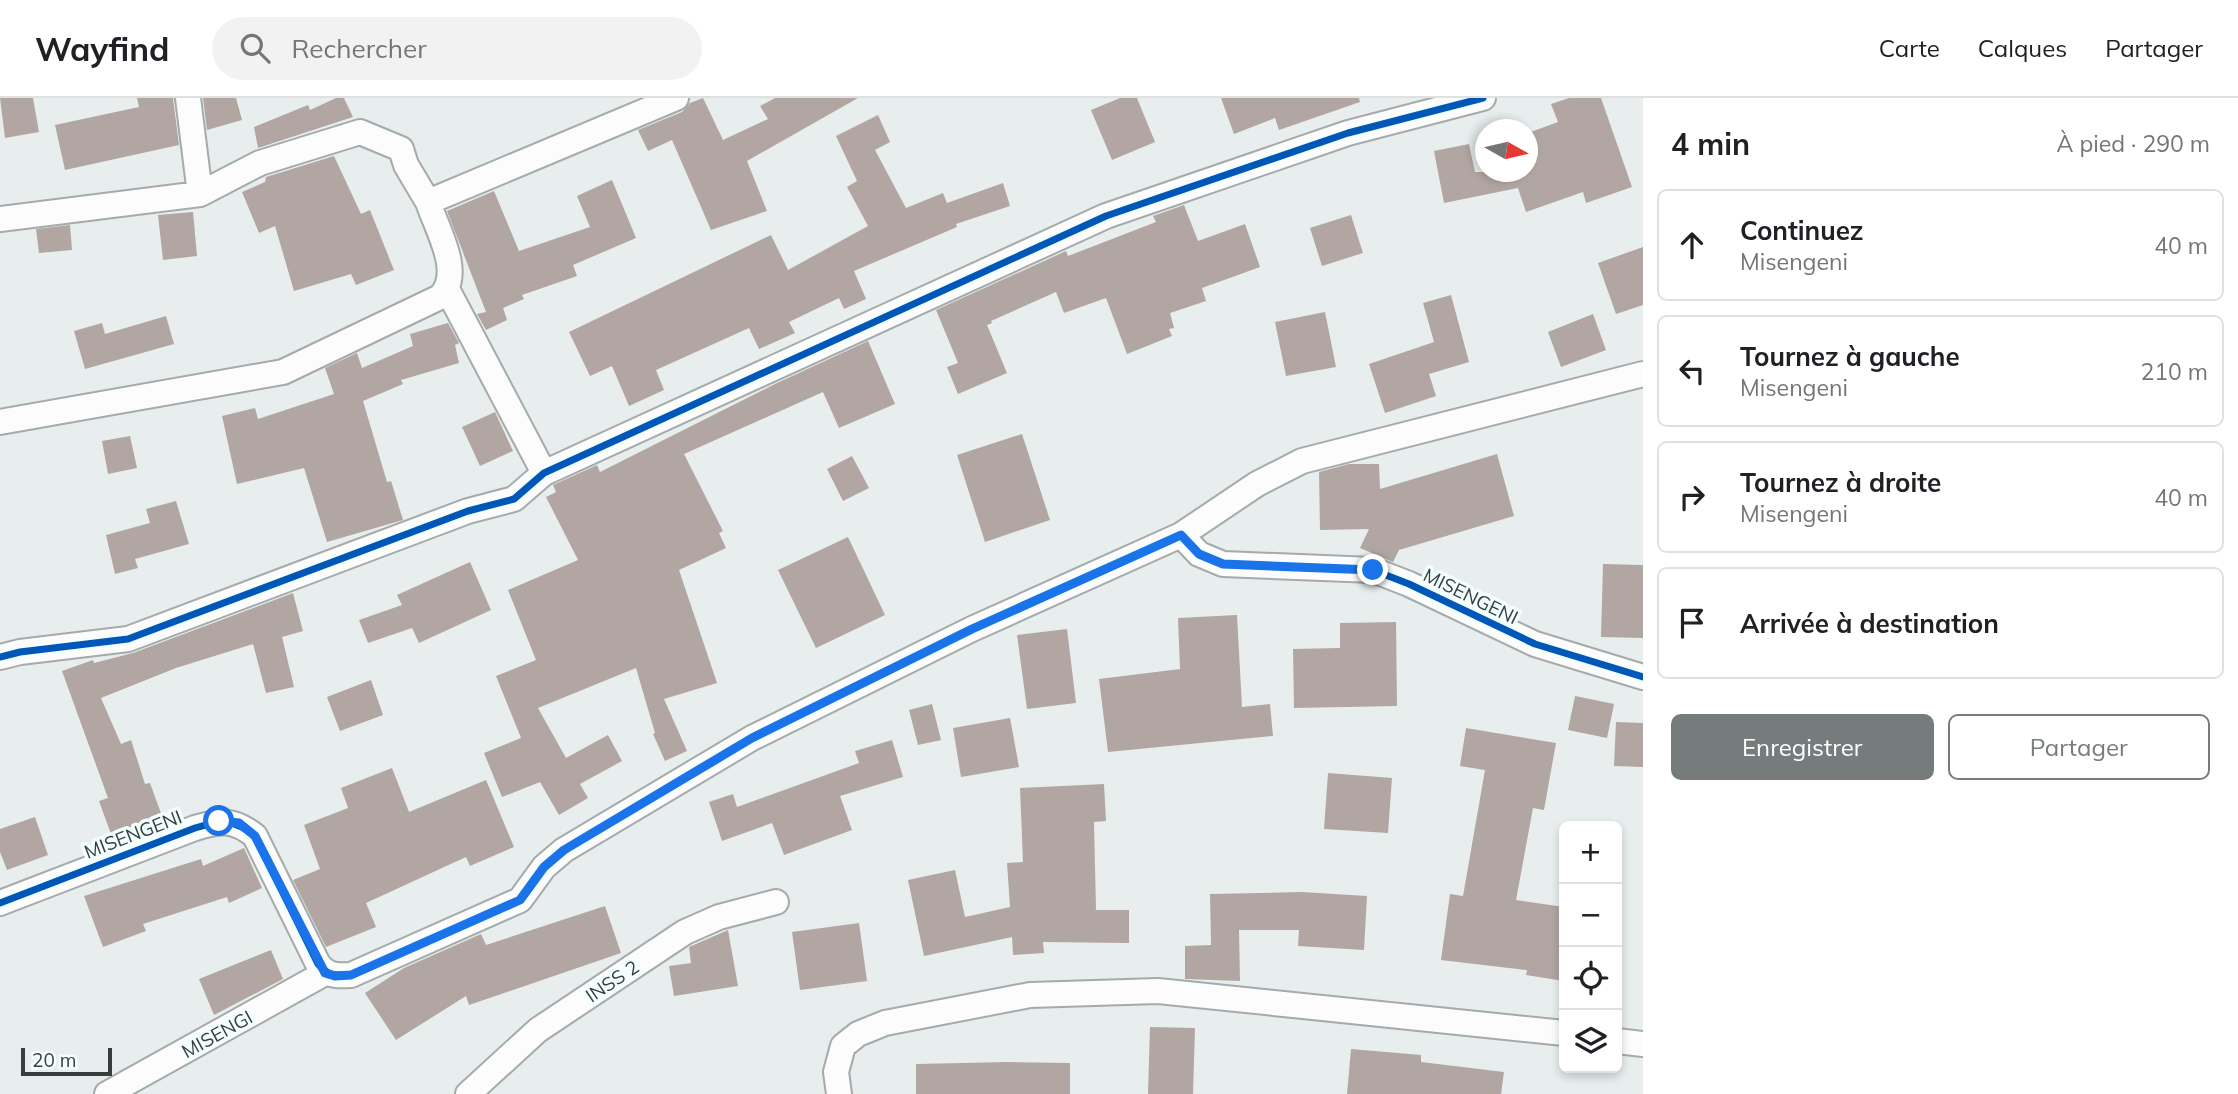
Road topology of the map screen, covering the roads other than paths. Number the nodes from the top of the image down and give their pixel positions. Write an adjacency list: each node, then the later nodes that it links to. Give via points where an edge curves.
1 (188, 98): 4 (street)
2 (676, 98): 5 (street)
3 (1483, 98): 10 (street, via 1349,133 1106,216)
4 (200, 194): 5 (street, via 260,163 360,132 401,149); 6 (street)
5 (428, 202): 7 (street, via 451,269)
6 (0, 219)
7 (447, 289): 9 (street, via 440,297 284,372); 10 (street)
8 (1643, 374): 11 (street, via 1303,461 1257,484)
9 (0, 422)
10 (544, 473): 12 (street, via 514,499 468,511 128,639)
11 (1181, 535): 13 (street, MISENGENI, via 1199,554 1223,564 1373,570 1535,644); 16 (street, via 972,629 752,738 564,850 544,867 520,900 494,914 351,975)
12 (0, 657)
13 (1643, 677)
14 (776, 902): 21 (street, INSS 2, via 719,917 685,932 538,1030)
15 (0, 903): 16 (street, MISENGENI, via 195,828 219,821 239,823 255,836)
16 (325, 973): 20 (street, MISENGI)
17 (1559, 1032): 22 (street, via 1158,991 1030,995 885,1023 858,1034 843,1046 836,1072)
18 (1622, 1042): 19 (street)
19 (1643, 1044)
20 (107, 1094)
21 (468, 1094)
22 (839, 1094)

